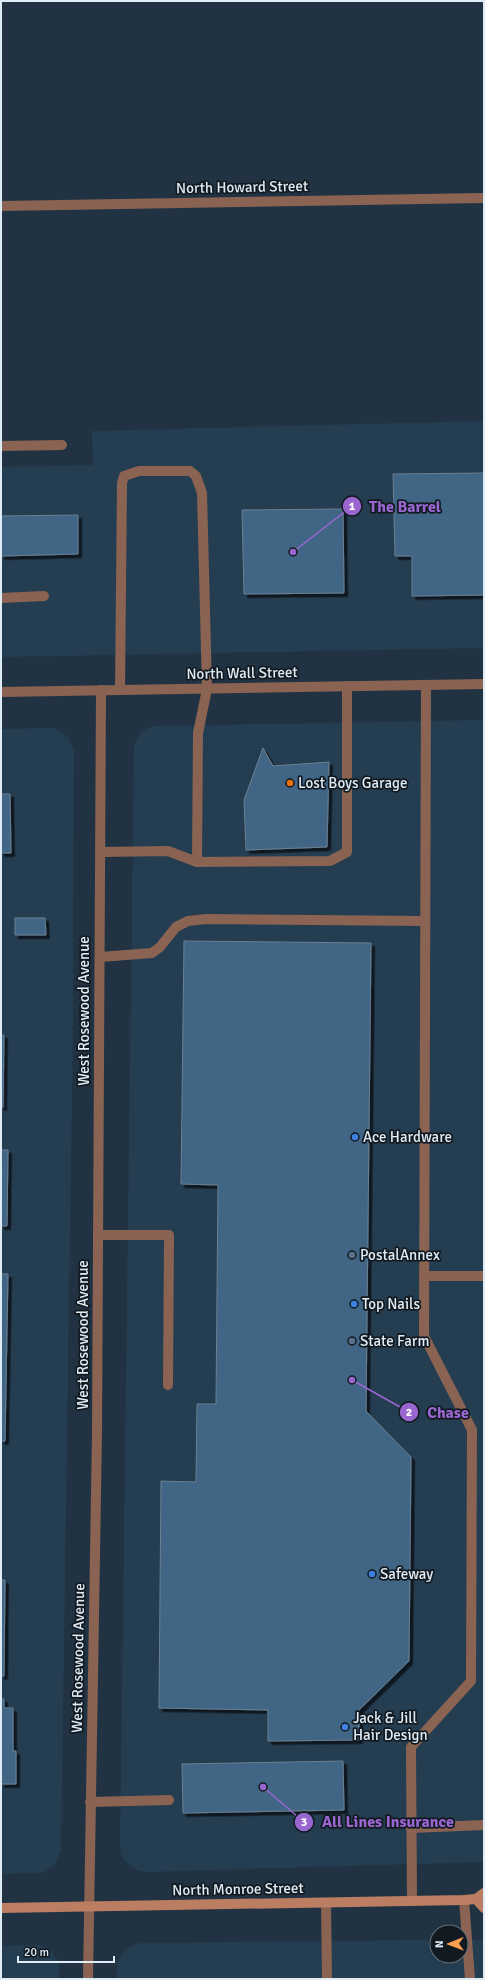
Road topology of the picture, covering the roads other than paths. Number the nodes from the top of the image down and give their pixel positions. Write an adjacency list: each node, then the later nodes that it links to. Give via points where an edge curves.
1 (484, 198): 2 (street, North Howard Street)
2 (1, 206)
3 (62, 445): 4 (street)
4 (1, 446)
5 (44, 596): 6 (street)
6 (1, 598)
7 (484, 684): 8 (street, North Wall Street)
8 (426, 685): 9 (street, North Wall Street); 16 (street)
9 (347, 686): 10 (street, North Wall Street); 15 (street, via 347,852 330,861)
10 (207, 689): 12 (street, North Wall Street); 12 (street, via 200,485 190,471 139,471 124,476 122,484); 15 (street, via 198,733)
11 (102, 690): 12 (street, North Wall Street); 13 (street, North Wall Street); 14 (street, West Rosewood Avenue)
12 (120, 690)
13 (1, 692)
14 (101, 852): 15 (street, via 168,851); 17 (street, West Rosewood Avenue)
15 (197, 862)
16 (425, 921): 17 (street, via 206,919 188,921 176,927 160,947 152,952); 19 (street)
17 (100, 957): 18 (street, West Rosewood Avenue)
18 (98, 1235): 21 (street, via 169,1235); 23 (street, West Rosewood Avenue)
19 (424, 1276): 20 (street); 25 (street, via 424,1336 472,1430 471,1681 411,1747)
20 (484, 1276)
21 (168, 1385)
22 (169, 1800): 23 (street)
23 (90, 1802): 30 (street, West Rosewood Avenue)
24 (484, 1825): 25 (street)
25 (412, 1828): 28 (street)
26 (480, 1896): 27 (main road, North Monroe Street); 32 (main road, North Monroe Street)
27 (464, 1900): 28 (main road, North Monroe Street); 35 (street)
28 (412, 1901): 29 (main road, North Monroe Street)
29 (326, 1903): 30 (main road, North Monroe Street); 34 (street)
30 (88, 1907): 31 (main road, North Monroe Street); 33 (street, West Rosewood Avenue)
31 (1, 1908)
32 (484, 1908)
33 (88, 1979)
34 (327, 1979)
35 (470, 1979)

